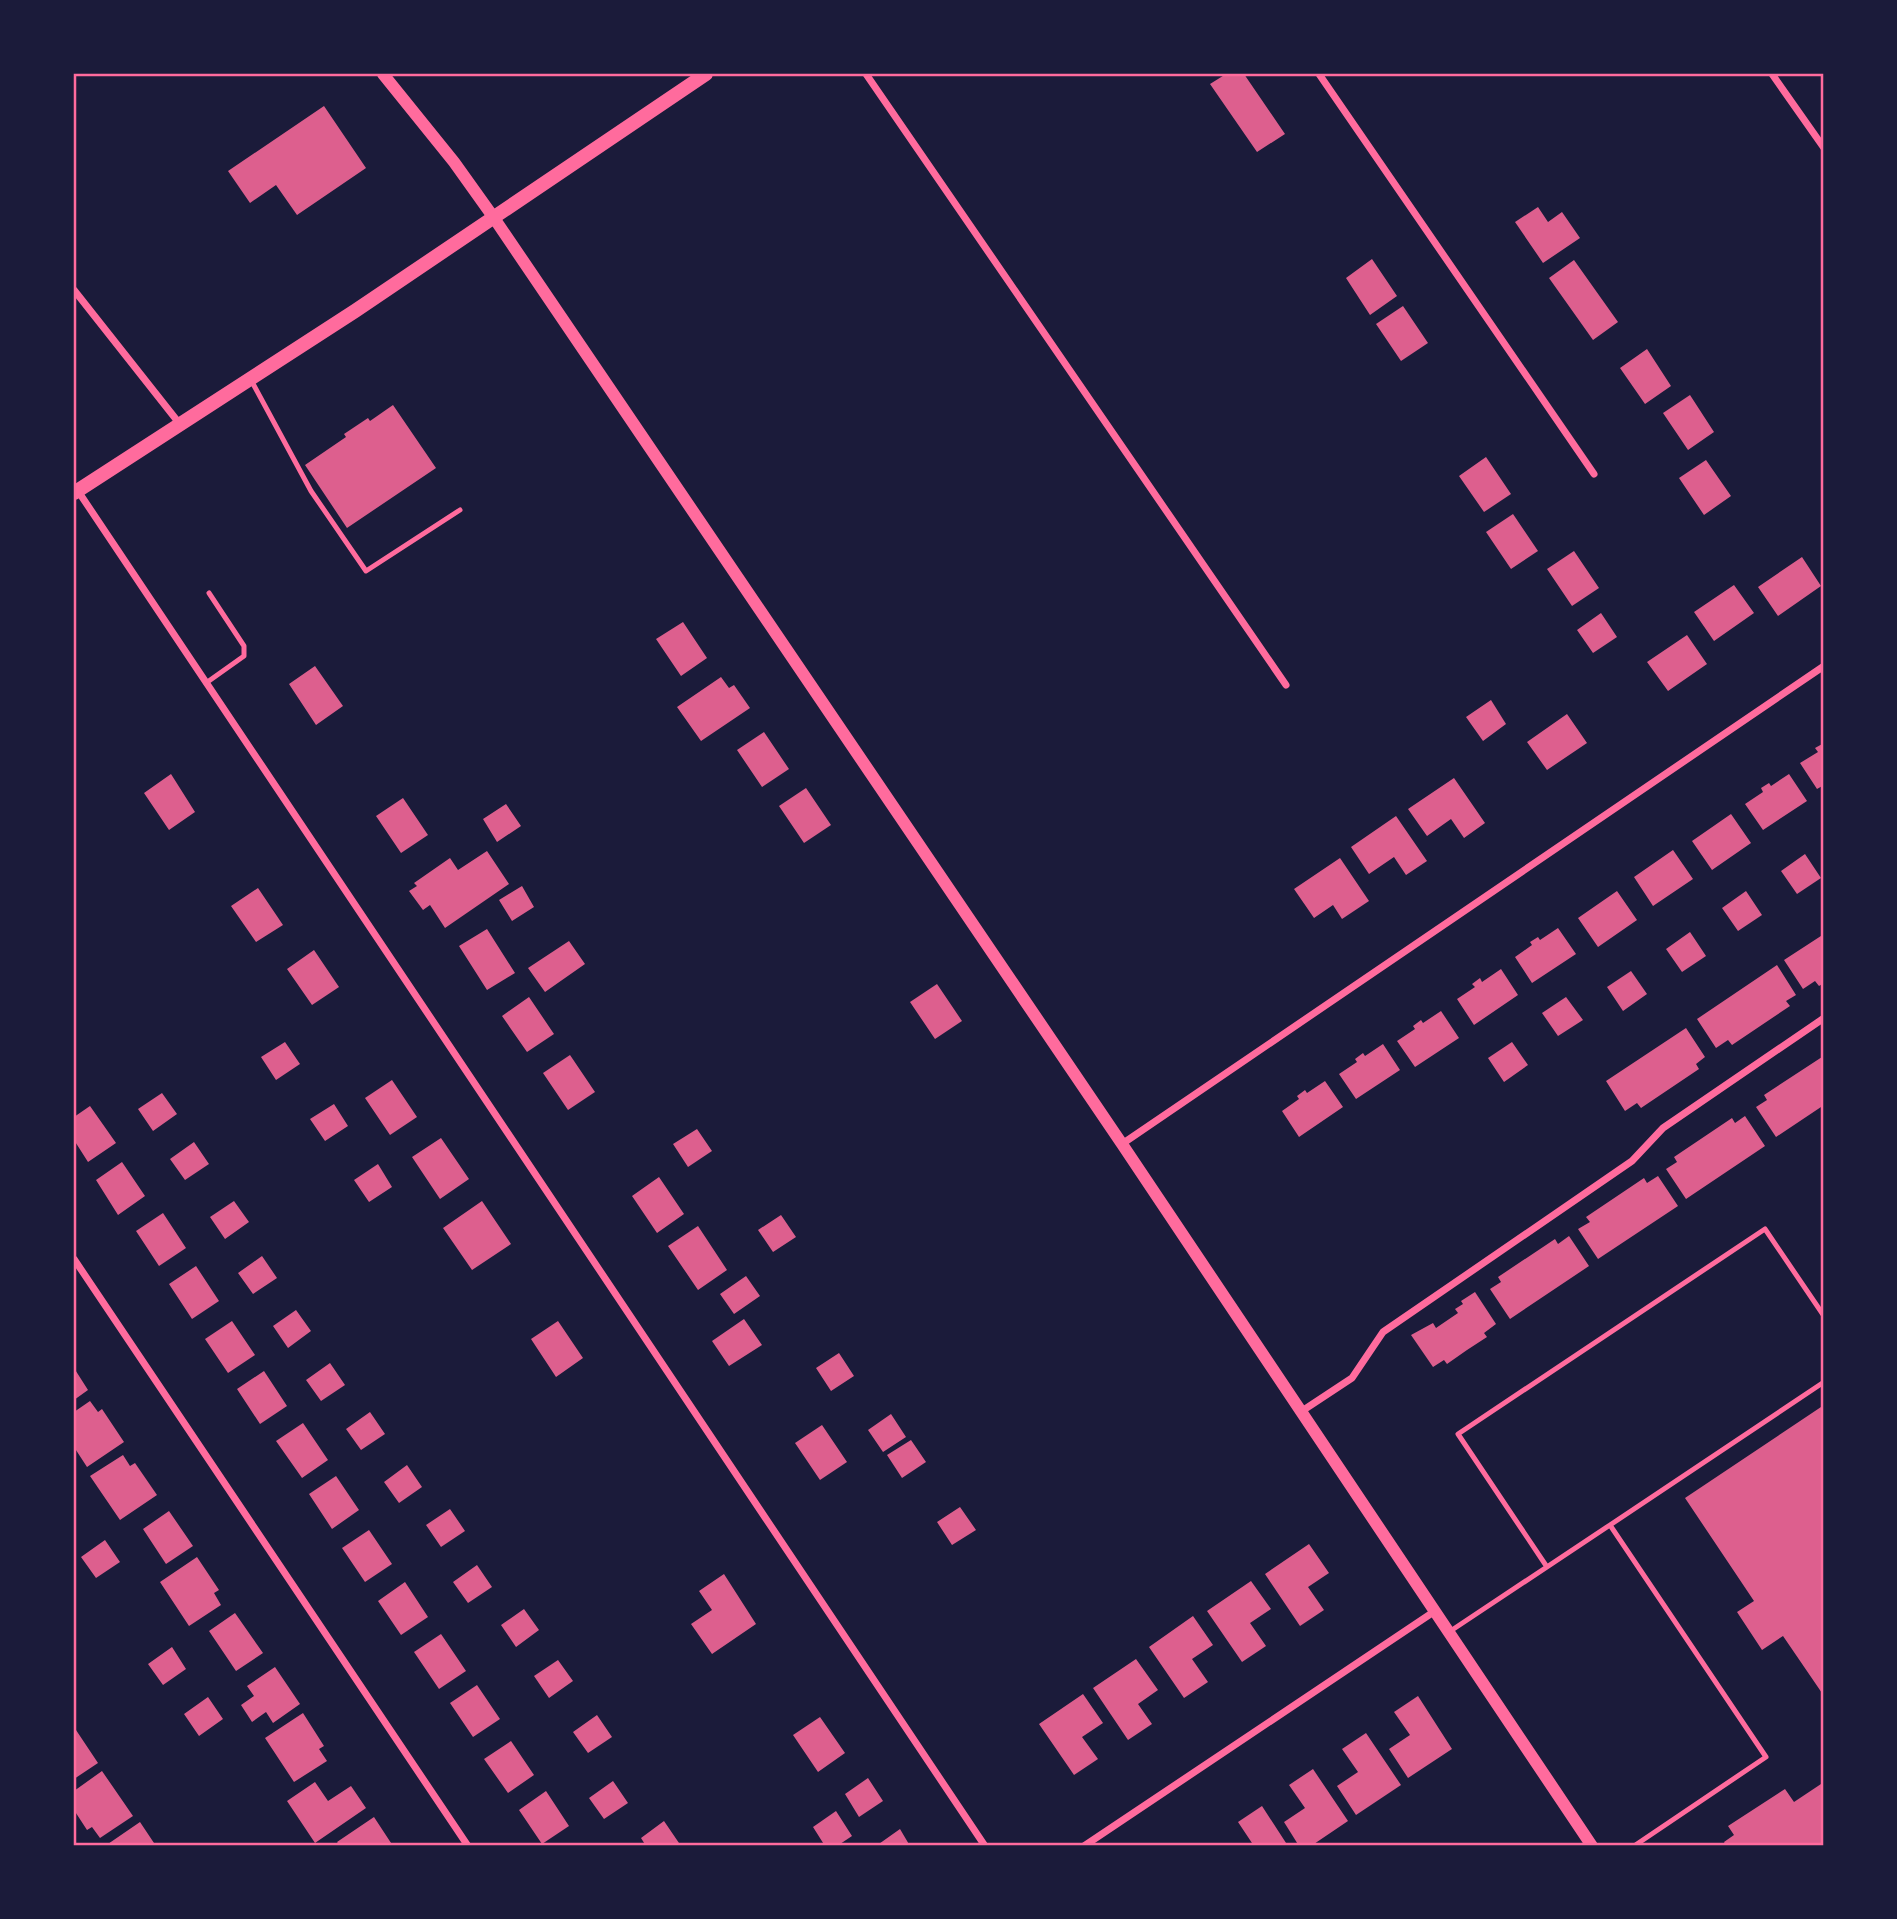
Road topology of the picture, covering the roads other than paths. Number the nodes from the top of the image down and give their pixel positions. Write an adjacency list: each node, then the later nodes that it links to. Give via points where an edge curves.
1 (383, 74): 7 (street)
2 (706, 74): 7 (main road)
3 (866, 74): 17 (street)
4 (1320, 74): 11 (street)
5 (1772, 74): 6 (street)
6 (1824, 148)
7 (494, 218): 9 (main road); 19 (street)
8 (74, 290): 10 (street)
9 (251, 380): 10 (main road); 13 (lane, via 311,491 366,571)
10 (179, 424): 12 (main road)
11 (1594, 474)
12 (76, 492): 16 (street)
13 (460, 510)
14 (209, 593): 16 (lane, via 244,646 244,656)
15 (1824, 666): 19 (street)
16 (206, 683): 29 (street)
17 (1286, 685)
18 (1824, 1018): 23 (street, via 1663,1128 1632,1161 1383,1332 1352,1378)
19 (1122, 1144): 23 (street)
20 (74, 1259): 28 (street)
21 (1824, 1316): 25 (lane, via 1765,1229 1458,1434)
22 (1824, 1382): 24 (lane)
23 (1302, 1411): 26 (street)
24 (1611, 1525): 25 (lane); 32 (lane, via 1766,1757)
25 (1547, 1567): 27 (lane)
26 (1435, 1611): 27 (street); 30 (street)
27 (1449, 1632): 31 (street)
28 (468, 1846)
29 (985, 1846)
30 (1084, 1846)
31 (1592, 1846)
32 (1634, 1846)

